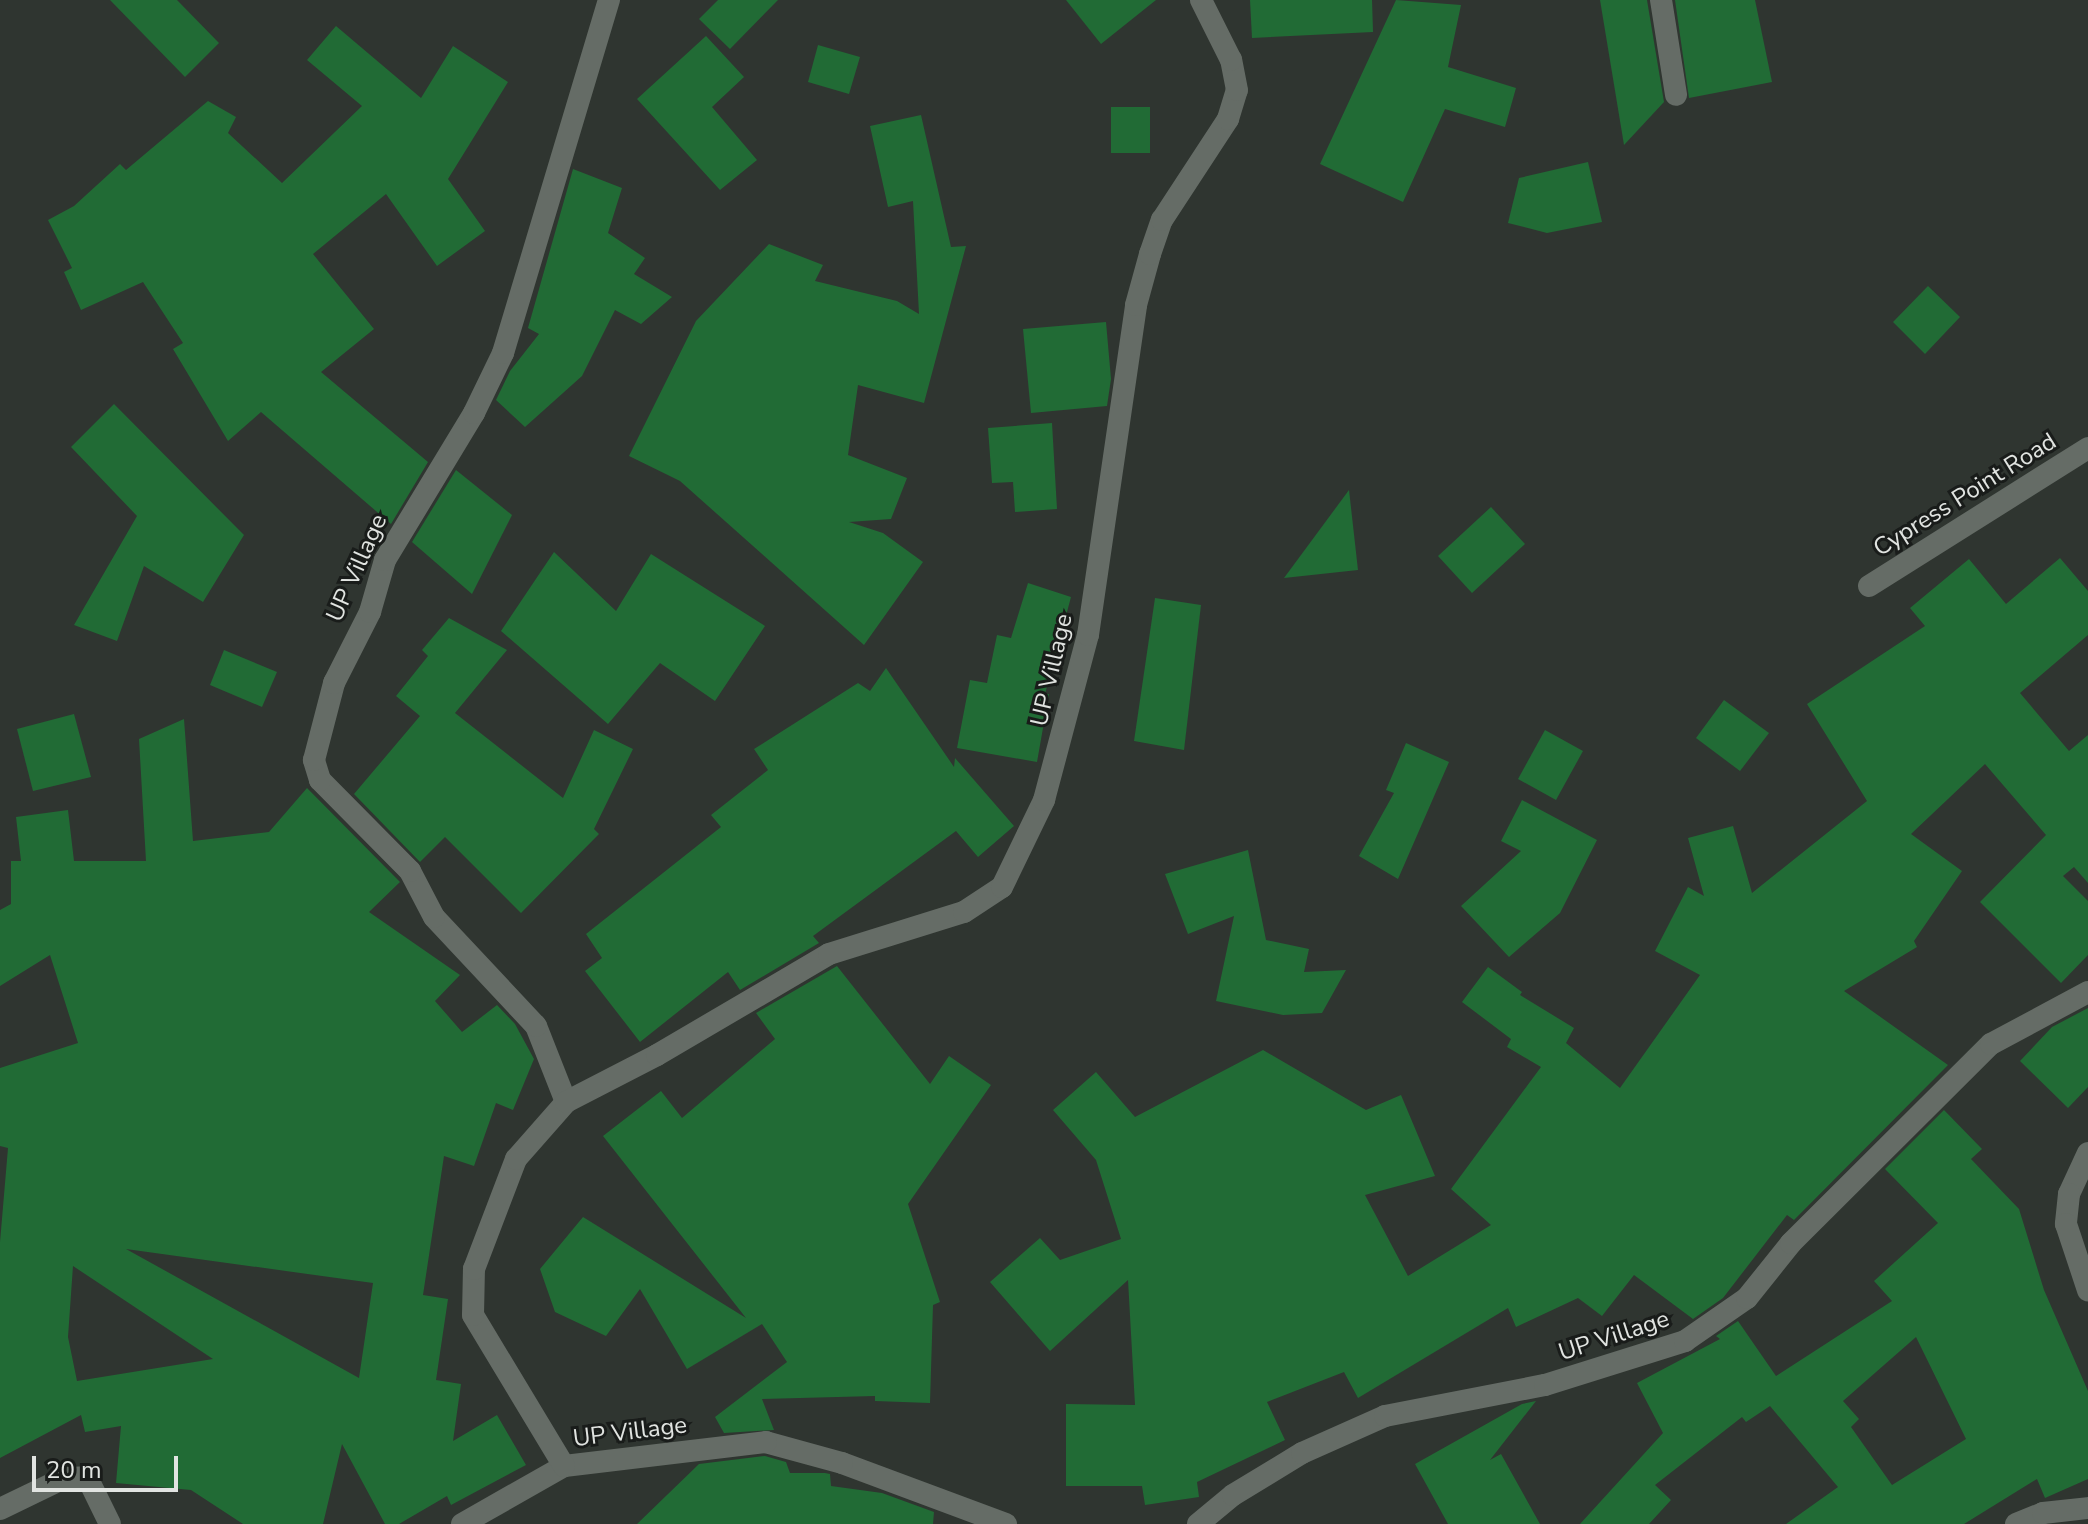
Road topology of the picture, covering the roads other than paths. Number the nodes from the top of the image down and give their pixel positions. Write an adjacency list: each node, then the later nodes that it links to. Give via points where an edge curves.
1 (609, 0): 8 (street, UP Village, via 503,353 474,413 385,560 370,612 334,683 314,760 320,780 410,871 434,917 536,1026)
2 (1201, 0): 8 (street, UP Village, via 1231,60 1237,90 1228,119 1162,220 1150,254 1136,305 1088,635 1044,800 1002,887 964,912 829,954)
3 (1661, 0): 4 (street)
4 (1676, 95)
5 (2088, 448): 6 (street, Cypress Point Road)
6 (1869, 586)
7 (2088, 992): 17 (street, UP Village, via 1991,1044 1791,1243 1747,1298 1685,1341 1545,1385 1385,1416 1302,1453 1233,1495)
8 (566, 1102): 11 (street, UP Village, via 516,1159 474,1269 473,1315)
9 (2088, 1153): 10 (street, via 2069,1194 2066,1224)
10 (2088, 1290)
11 (564, 1466): 15 (street); 16 (street, UP Village, via 766,1442 842,1463 962,1512)
12 (2088, 1508): 18 (street, via 2043,1513)
13 (0, 1509): 14 (street, via 64,1478 87,1477)
14 (110, 1524)
15 (462, 1524)
16 (1006, 1524)
17 (1198, 1524)
18 (2016, 1524)

